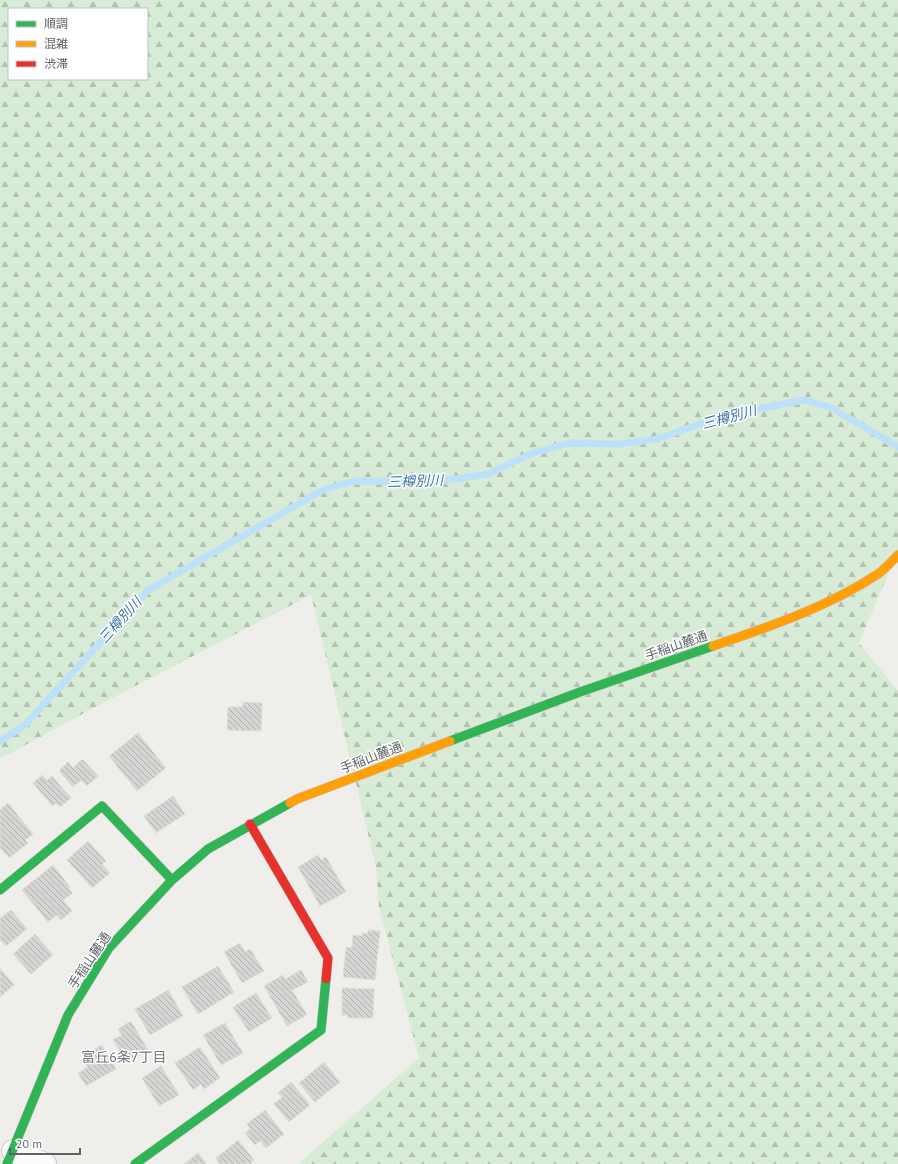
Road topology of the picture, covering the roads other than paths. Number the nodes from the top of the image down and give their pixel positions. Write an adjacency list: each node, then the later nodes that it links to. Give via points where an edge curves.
1 (898, 555): 2 (street, 手稲山麓通, via 879,572 827,603 749,634 580,692 296,799)
2 (250, 824): 3 (street, 手稲山麓通, via 208,849); 7 (street, via 328,958 321,1030)
3 (172, 880): 4 (street, via 102,806); 5 (street, 手稲山麓通, via 109,948 68,1015)
4 (0, 890)
5 (10, 1158): 6 (street)
6 (45, 1164)
7 (135, 1164)

